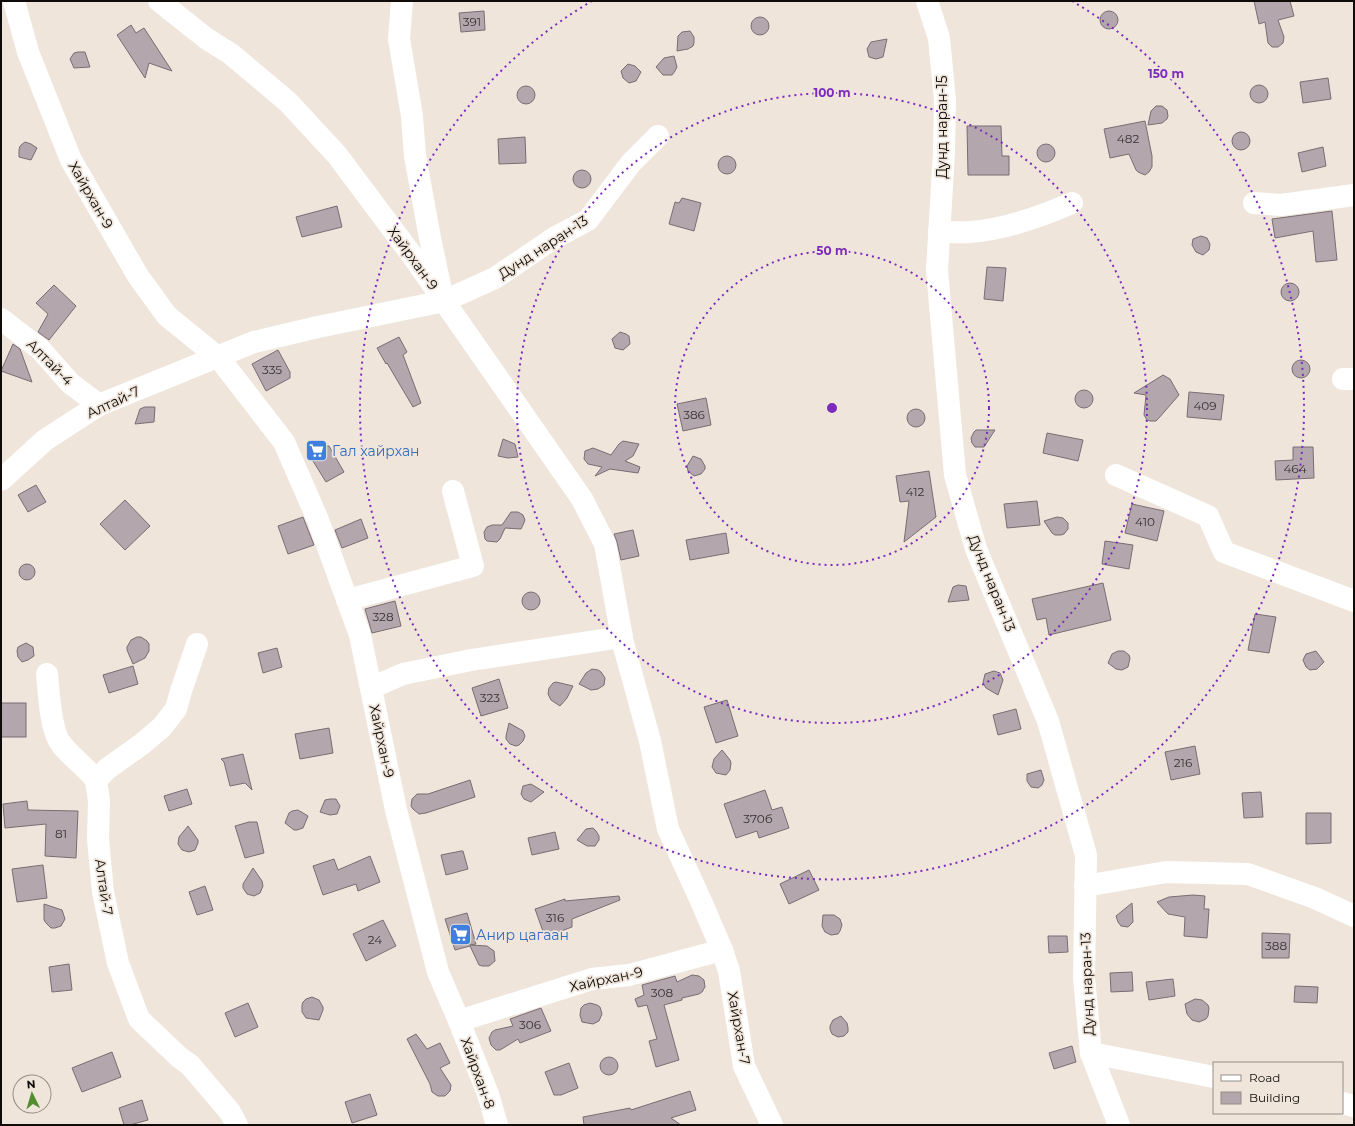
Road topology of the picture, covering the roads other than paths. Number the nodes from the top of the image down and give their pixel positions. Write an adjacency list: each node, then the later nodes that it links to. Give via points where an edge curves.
1 (14, 1): 13 (street, Хайрхан-9, via 28,52 71,160 138,276 167,316)
2 (158, 1): 11 (street, Хайрхан-9, via 231,54 288,102 337,155)
3 (402, 1): 11 (street, via 399,39 412,116 415,156)
4 (927, 1): 9 (street, Дунд наран-15, via 940,38 945,100)
5 (658, 136): 11 (street, Дунд наран-13, via 630,163 588,220 554,238 495,278)
6 (1354, 195): 8 (street, via 1281,205)
7 (1072, 203): 9 (street, via 1007,226 971,232)
8 (1254, 203)
9 (939, 231): 10 (street, Дунд наран-15)
10 (937, 270): 25 (street, Дунд наран-13, via 955,475 976,549 1048,721 1086,855)
11 (444, 301): 13 (street, Хайрхан-9, via 262,341); 20 (street, Хайрхан-9, via 582,499 605,544)
12 (1, 319): 14 (street, Алтай-4, via 40,349 70,383)
13 (219, 358): 14 (street, Алтай-7); 18 (street, Хайрхан-9, via 284,442 318,520)
14 (99, 405): 16 (street, Алтай-7, via 45,440)
15 (1116, 475): 19 (street, via 1208,516 1224,552)
16 (1, 480)
17 (453, 491): 18 (street, via 473,566)
18 (347, 600): 23 (street, Хайрхан-9, via 360,635)
19 (1354, 601)
20 (622, 637): 23 (street, Хайрхан-9, via 567,644 403,674); 27 (street, Хайрхан-9, via 650,741 668,829)
21 (196, 644): 24 (street, via 176,709 152,736)
22 (47, 674): 24 (street, via 54,730 61,744)
23 (371, 688): 28 (street, Хайрхан-9, via 396,810 438,972)
24 (96, 780): 33 (street, Алтай-7, via 103,892 118,963 139,1019 190,1065 230,1112)
25 (1085, 886): 26 (street, via 1166,872 1248,874 1315,898); 29 (street, Дунд наран-13, via 1084,978)
26 (1354, 916)
27 (722, 950): 28 (street, Хайрхан-9, via 629,975 592,979); 35 (street, Хайрхан-7, via 729,971 744,1066)
28 (459, 1021): 34 (street, Хайрхан-8, via 488,1094)
29 (1091, 1053): 30 (street, Дунд наран-13); 36 (street)
30 (1213, 1077)
31 (1343, 1103): 32 (street)
32 (1354, 1106)
33 (237, 1125)
34 (497, 1125)
35 (772, 1125)
36 (1119, 1125)

